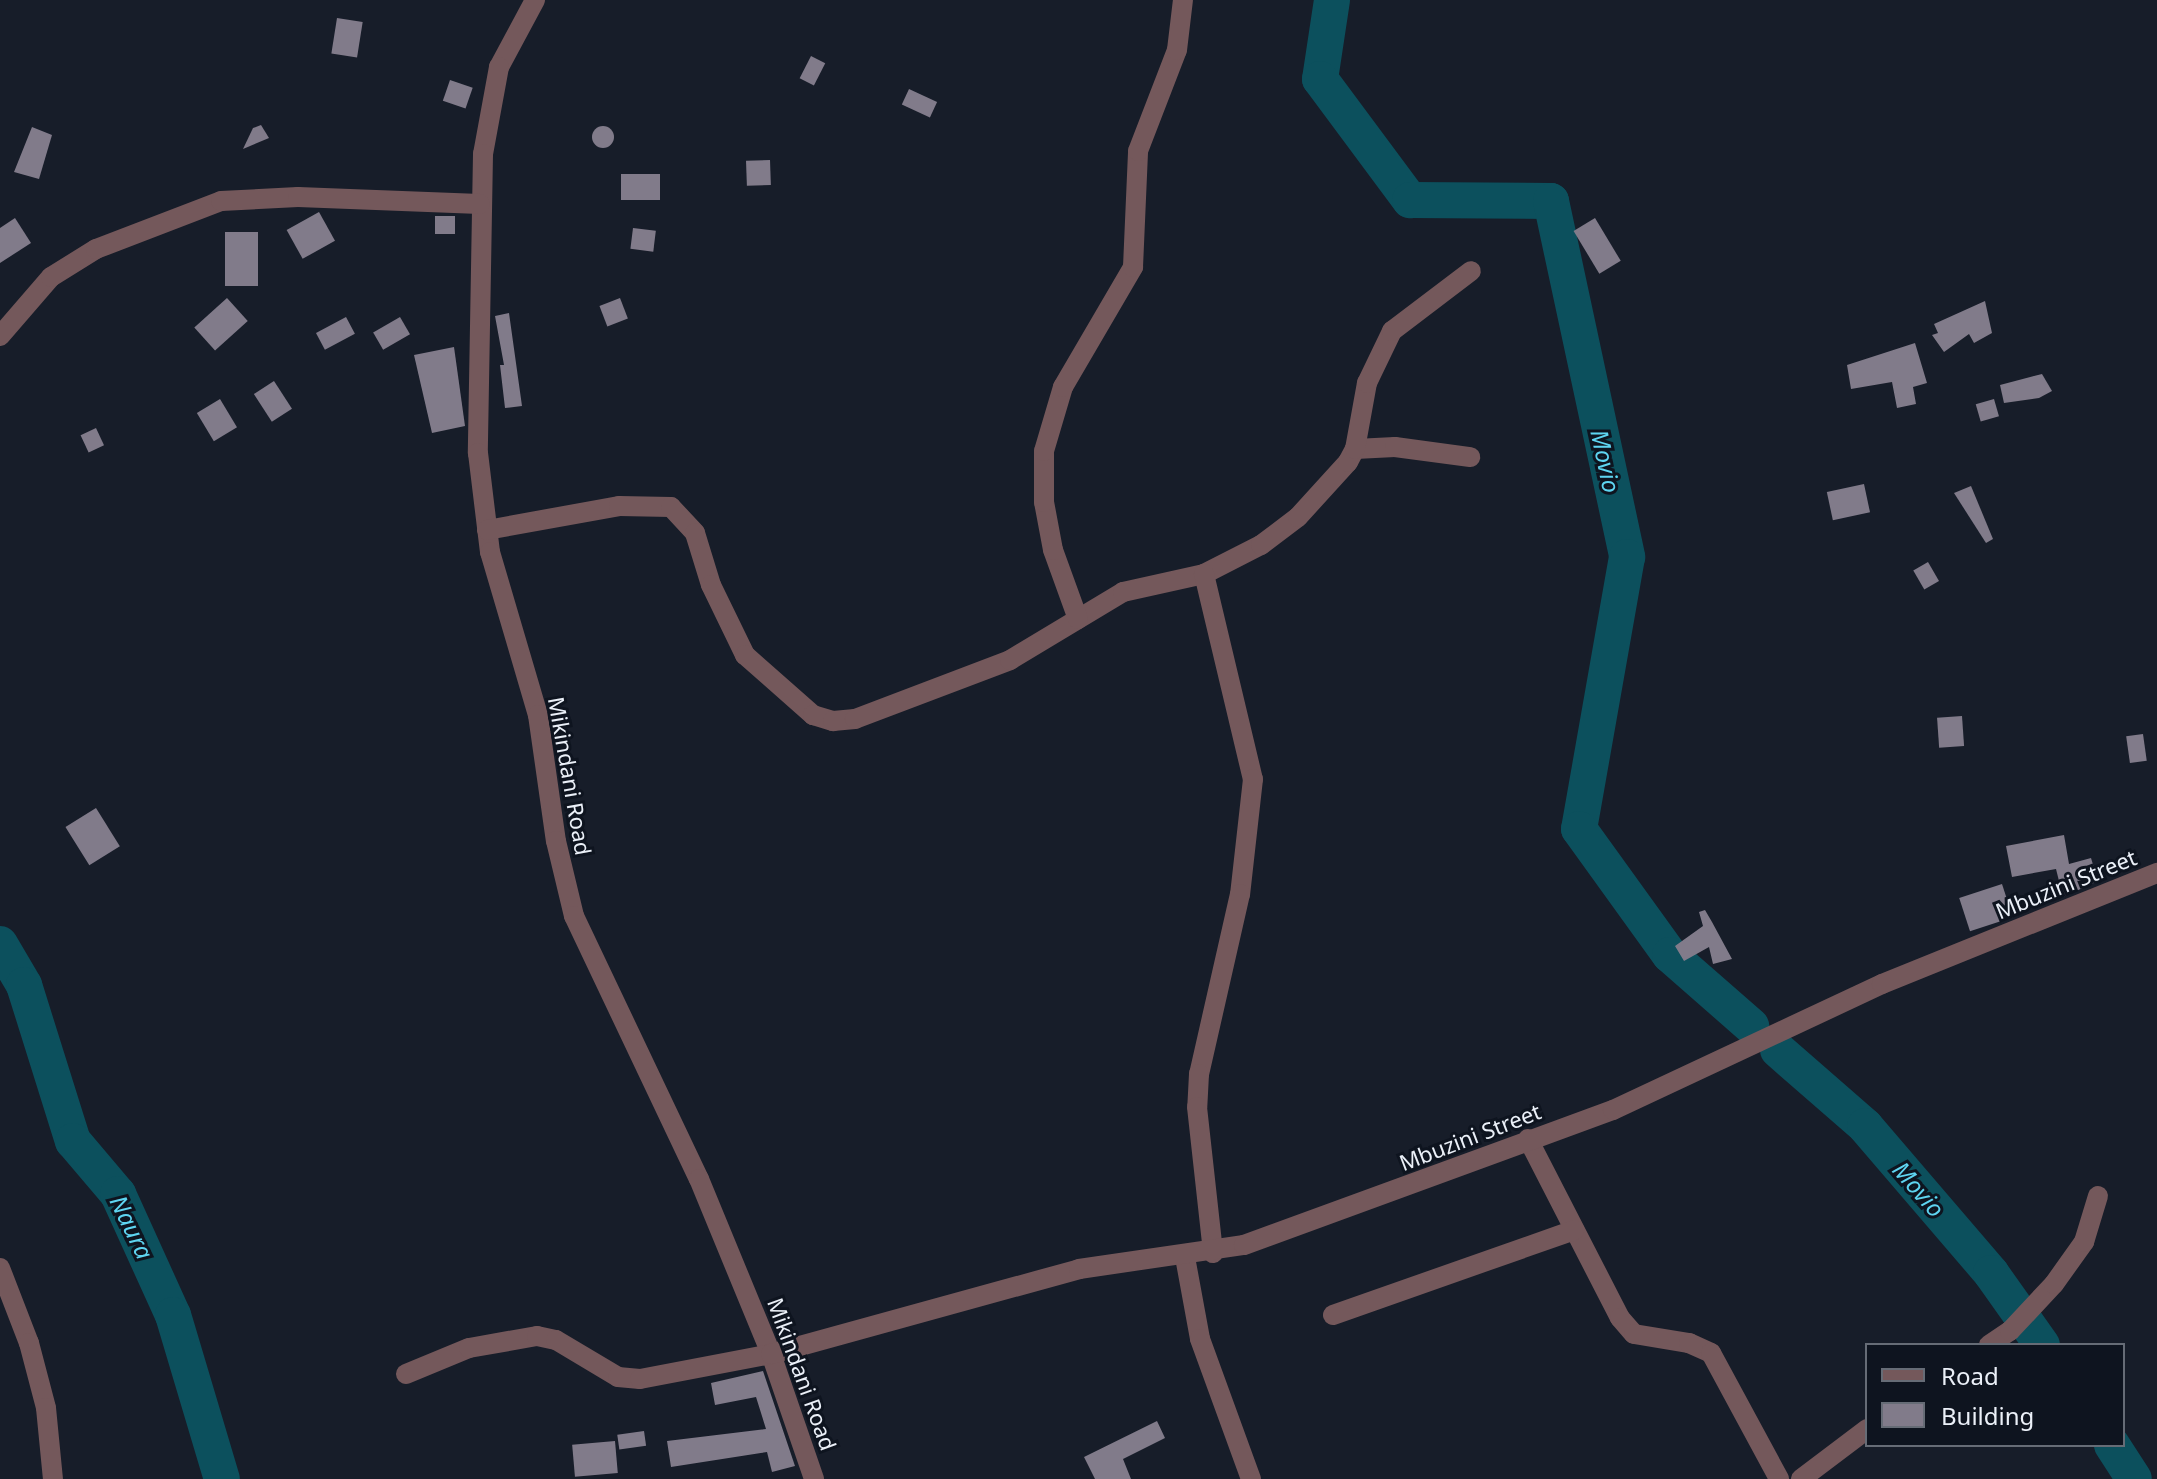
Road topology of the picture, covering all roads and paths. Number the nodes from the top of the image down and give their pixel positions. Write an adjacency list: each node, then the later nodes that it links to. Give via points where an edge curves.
1 (535, 0): 3 (street, Mikindani Road, via 499,67)
2 (1183, 0): 10 (street, via 1177,50 1138,151 1133,267 1063,387 1044,451 1044,502 1053,550)
3 (480, 204): 5 (street, via 298,197 221,201 96,249 51,277); 8 (street, Mikindani Road, via 478,453)
4 (1471, 271): 6 (street, via 1420,306 1379,350)
5 (0, 336)
6 (1355, 449): 7 (street, via 1395,447); 9 (street, via 1298,517 1261,545)
7 (1470, 457)
8 (487, 530): 10 (street, via 619,506 671,507 695,533 711,585 745,655 785,695 833,721 889,708 969,677); 20 (street, Mikindani Road, via 538,715 556,841 574,916 699,1179)
9 (1204, 574): 10 (street, via 1123,592); 15 (street, via 1253,779 1240,894 1199,1074 1197,1107)
10 (1078, 619)
11 (2157, 873): 12 (street, Mbuzini Street, via 1882,984 1613,1110)
12 (1528, 1139): 14 (street); 15 (street, Mbuzini Street, via 1352,1208)
13 (2098, 1196): 19 (street, via 2084,1242 2054,1284)
14 (1575, 1230): 18 (street); 26 (street, via 1628,1329 1643,1338 1701,1347 1717,1361)
15 (1213, 1253): 16 (street, Mbuzini Street)
16 (1185, 1257): 20 (street, Mbuzini Street, via 1079,1269); 25 (street, via 1200,1339)
17 (0, 1268): 23 (street, via 29,1343 46,1408)
18 (1333, 1315)
19 (1992, 1343)
20 (771, 1354): 21 (street, Mbuzini Street, via 640,1379 618,1377 556,1340 537,1336 469,1348); 24 (street, Mikindani Road)
21 (406, 1374)
22 (1865, 1431): 27 (street)
23 (53, 1479)
24 (814, 1479)
25 (1251, 1479)
26 (1779, 1479)
27 (1801, 1479)

